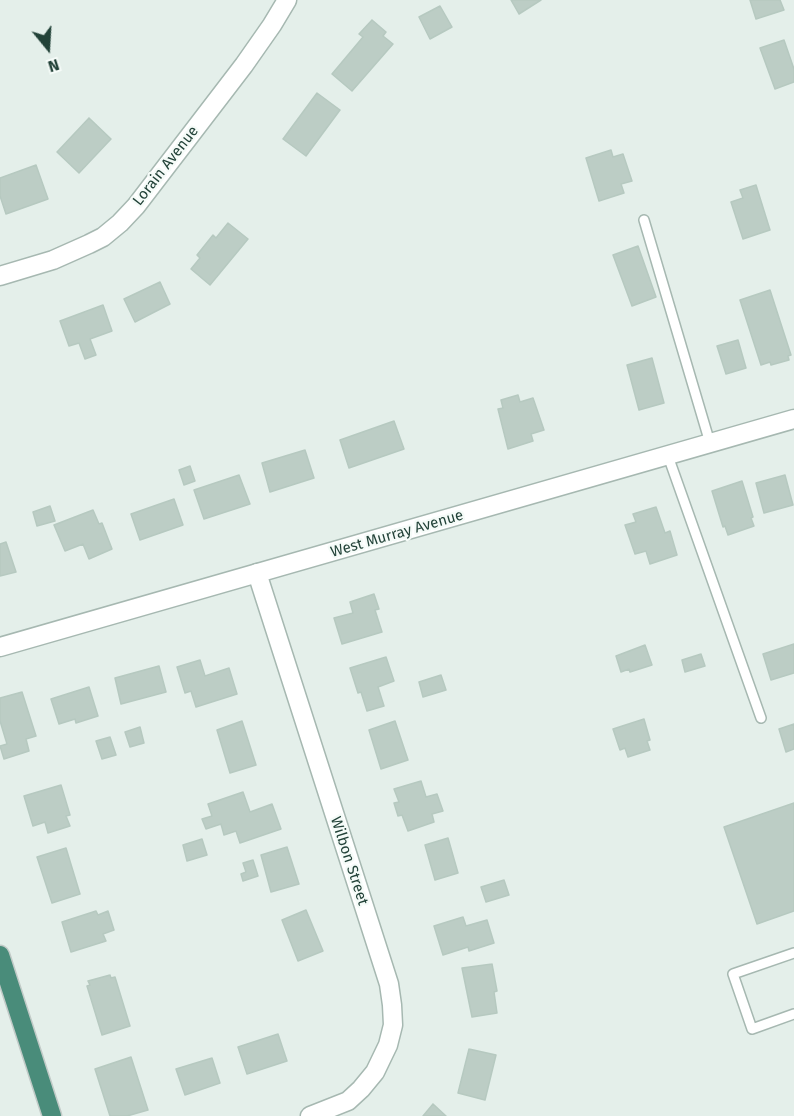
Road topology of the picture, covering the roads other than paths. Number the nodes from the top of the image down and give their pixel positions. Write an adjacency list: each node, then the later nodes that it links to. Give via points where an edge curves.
1 (287, 0): 3 (street, Lorain Avenue, via 244,65 120,223 103,237 53,260)
2 (644, 220): 5 (lane)
3 (0, 276)
4 (794, 419): 5 (street, West Murray Avenue)
5 (710, 443): 6 (street, West Murray Avenue)
6 (668, 456): 7 (street, West Murray Avenue); 9 (lane)
7 (257, 573): 8 (street, West Murray Avenue); 14 (street, Wilbon Street, via 393,1005 388,1045 375,1072 348,1101)
8 (0, 647)
9 (761, 718)
10 (794, 953): 12 (lane, via 733,974 752,1029)
11 (0, 955): 13 (highway)
12 (794, 1014)
13 (52, 1116)
14 (310, 1116)

